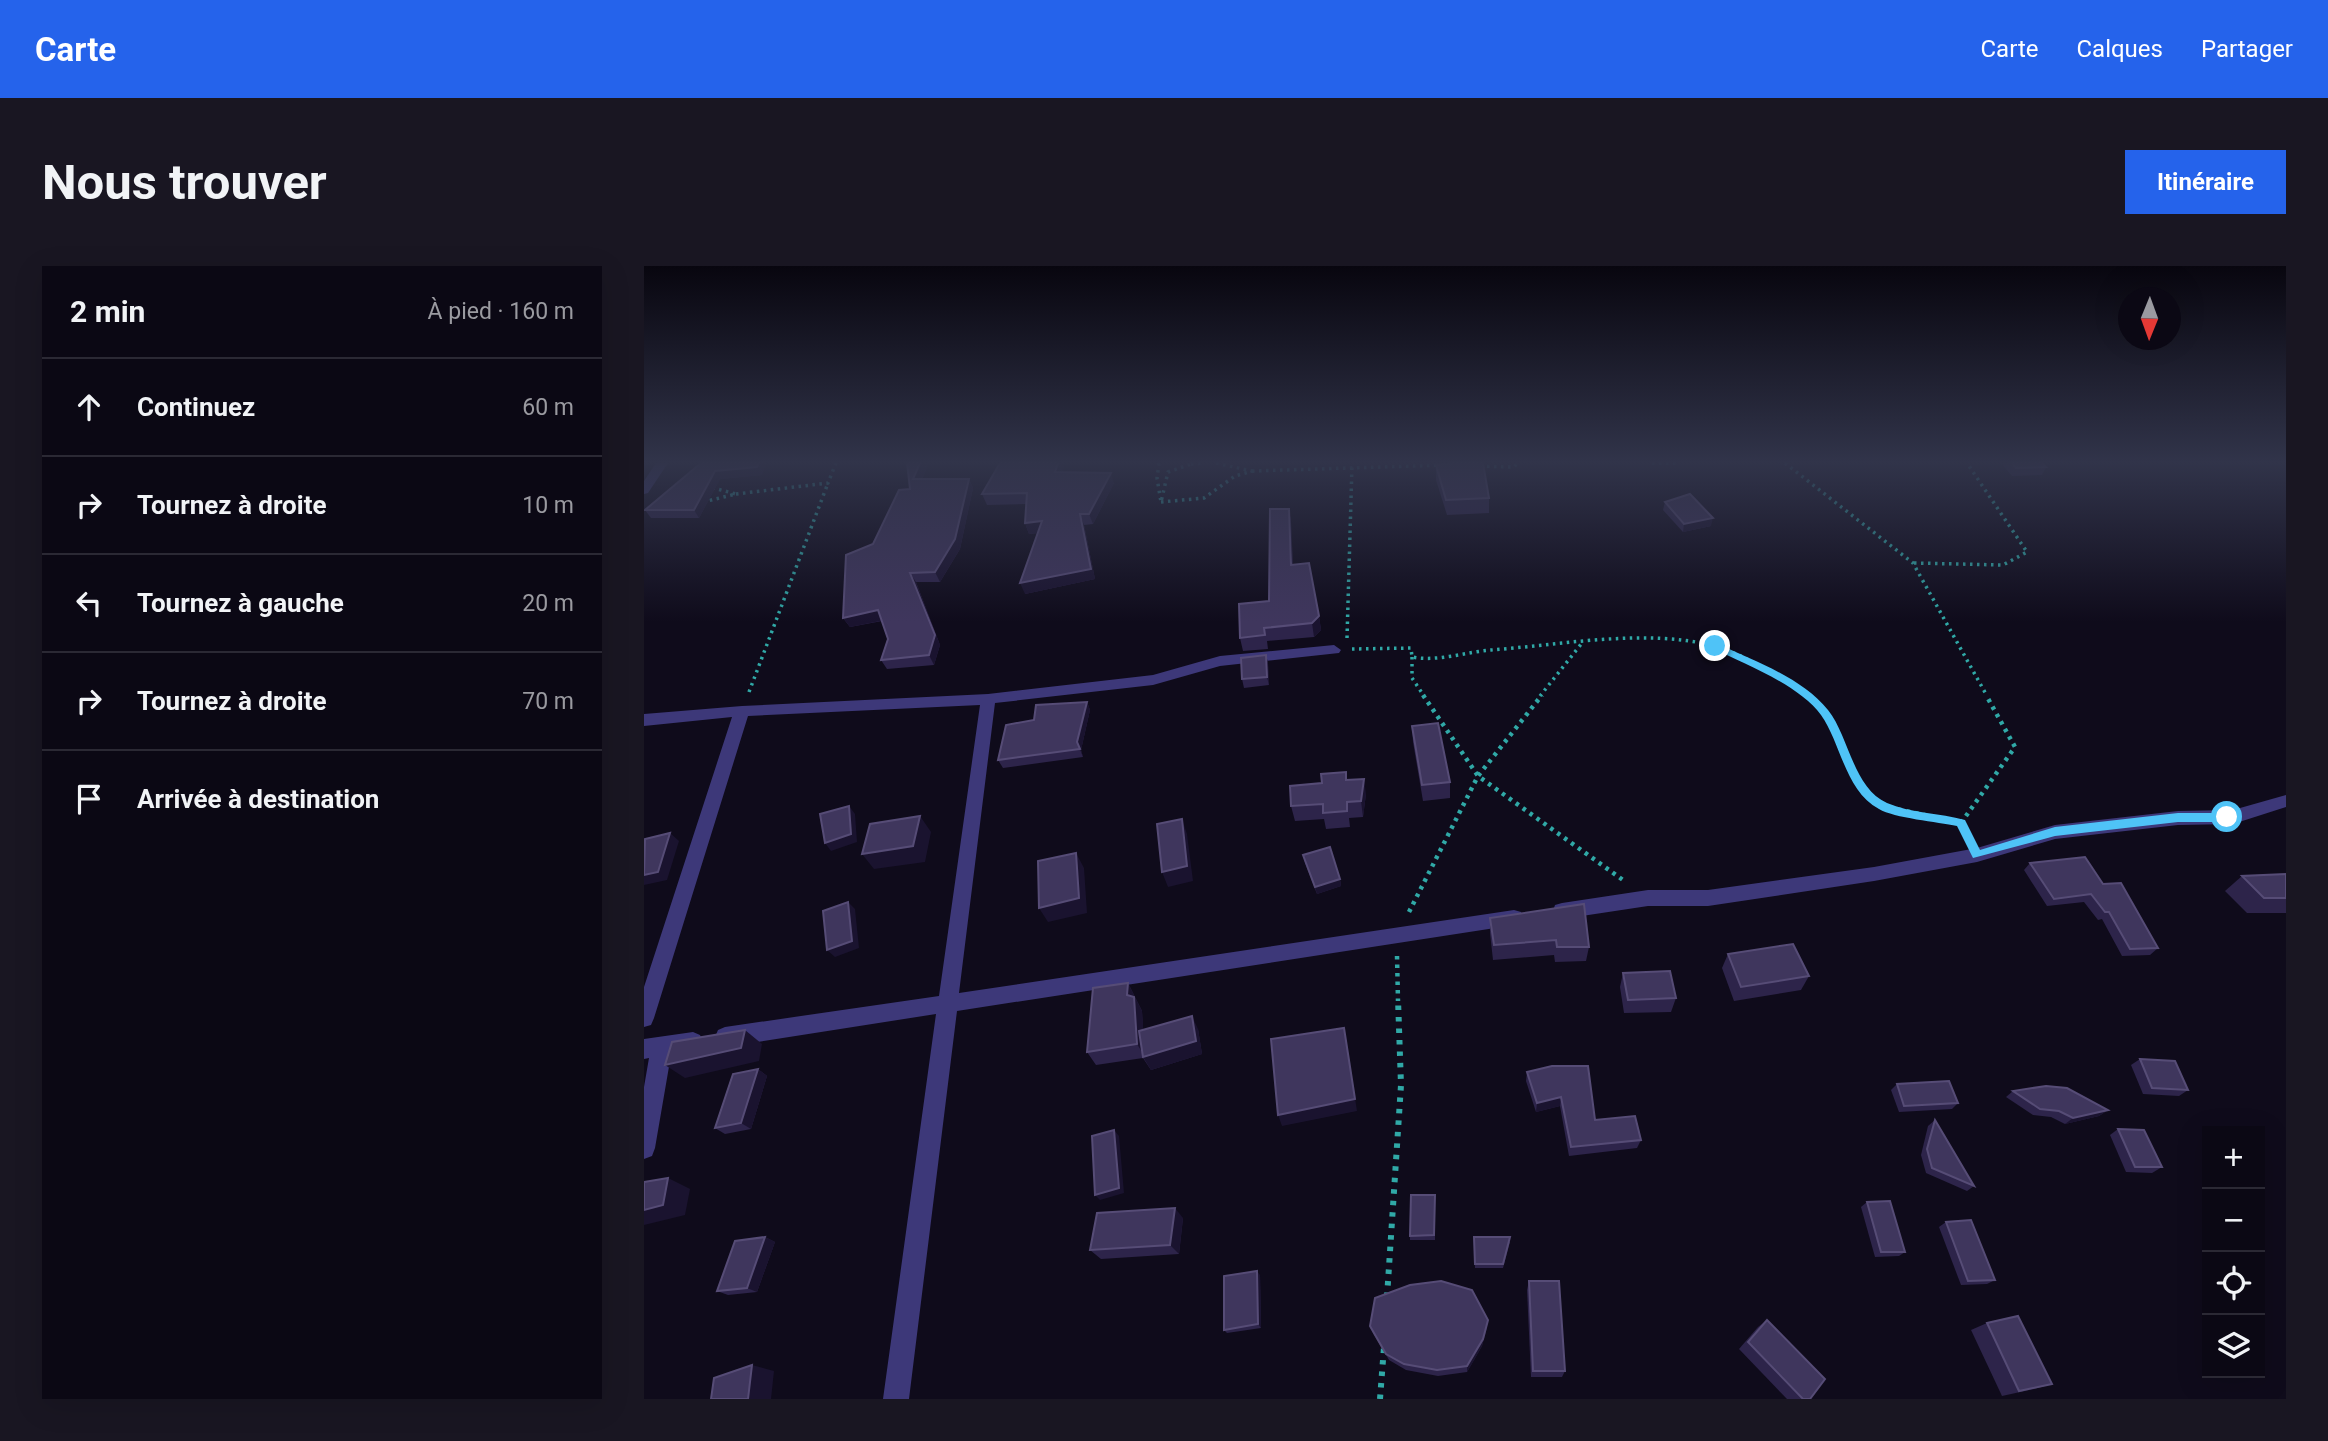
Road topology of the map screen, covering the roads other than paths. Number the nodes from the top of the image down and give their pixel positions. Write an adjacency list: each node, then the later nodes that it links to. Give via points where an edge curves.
1 (1334, 650): 2 (street, via 1220,661 1153,680)
2 (988, 699): 3 (street); 6 (street)
3 (742, 710): 4 (street); 7 (street)
4 (644, 720)
5 (2286, 801): 6 (street, via 2233,817 2178,818 2055,832 1977,855 1874,874 1708,898 1648,898)
6 (949, 1003): 8 (street); 10 (street)
7 (644, 1018)
8 (653, 1048): 9 (street)
9 (644, 1147)
10 (896, 1399)

